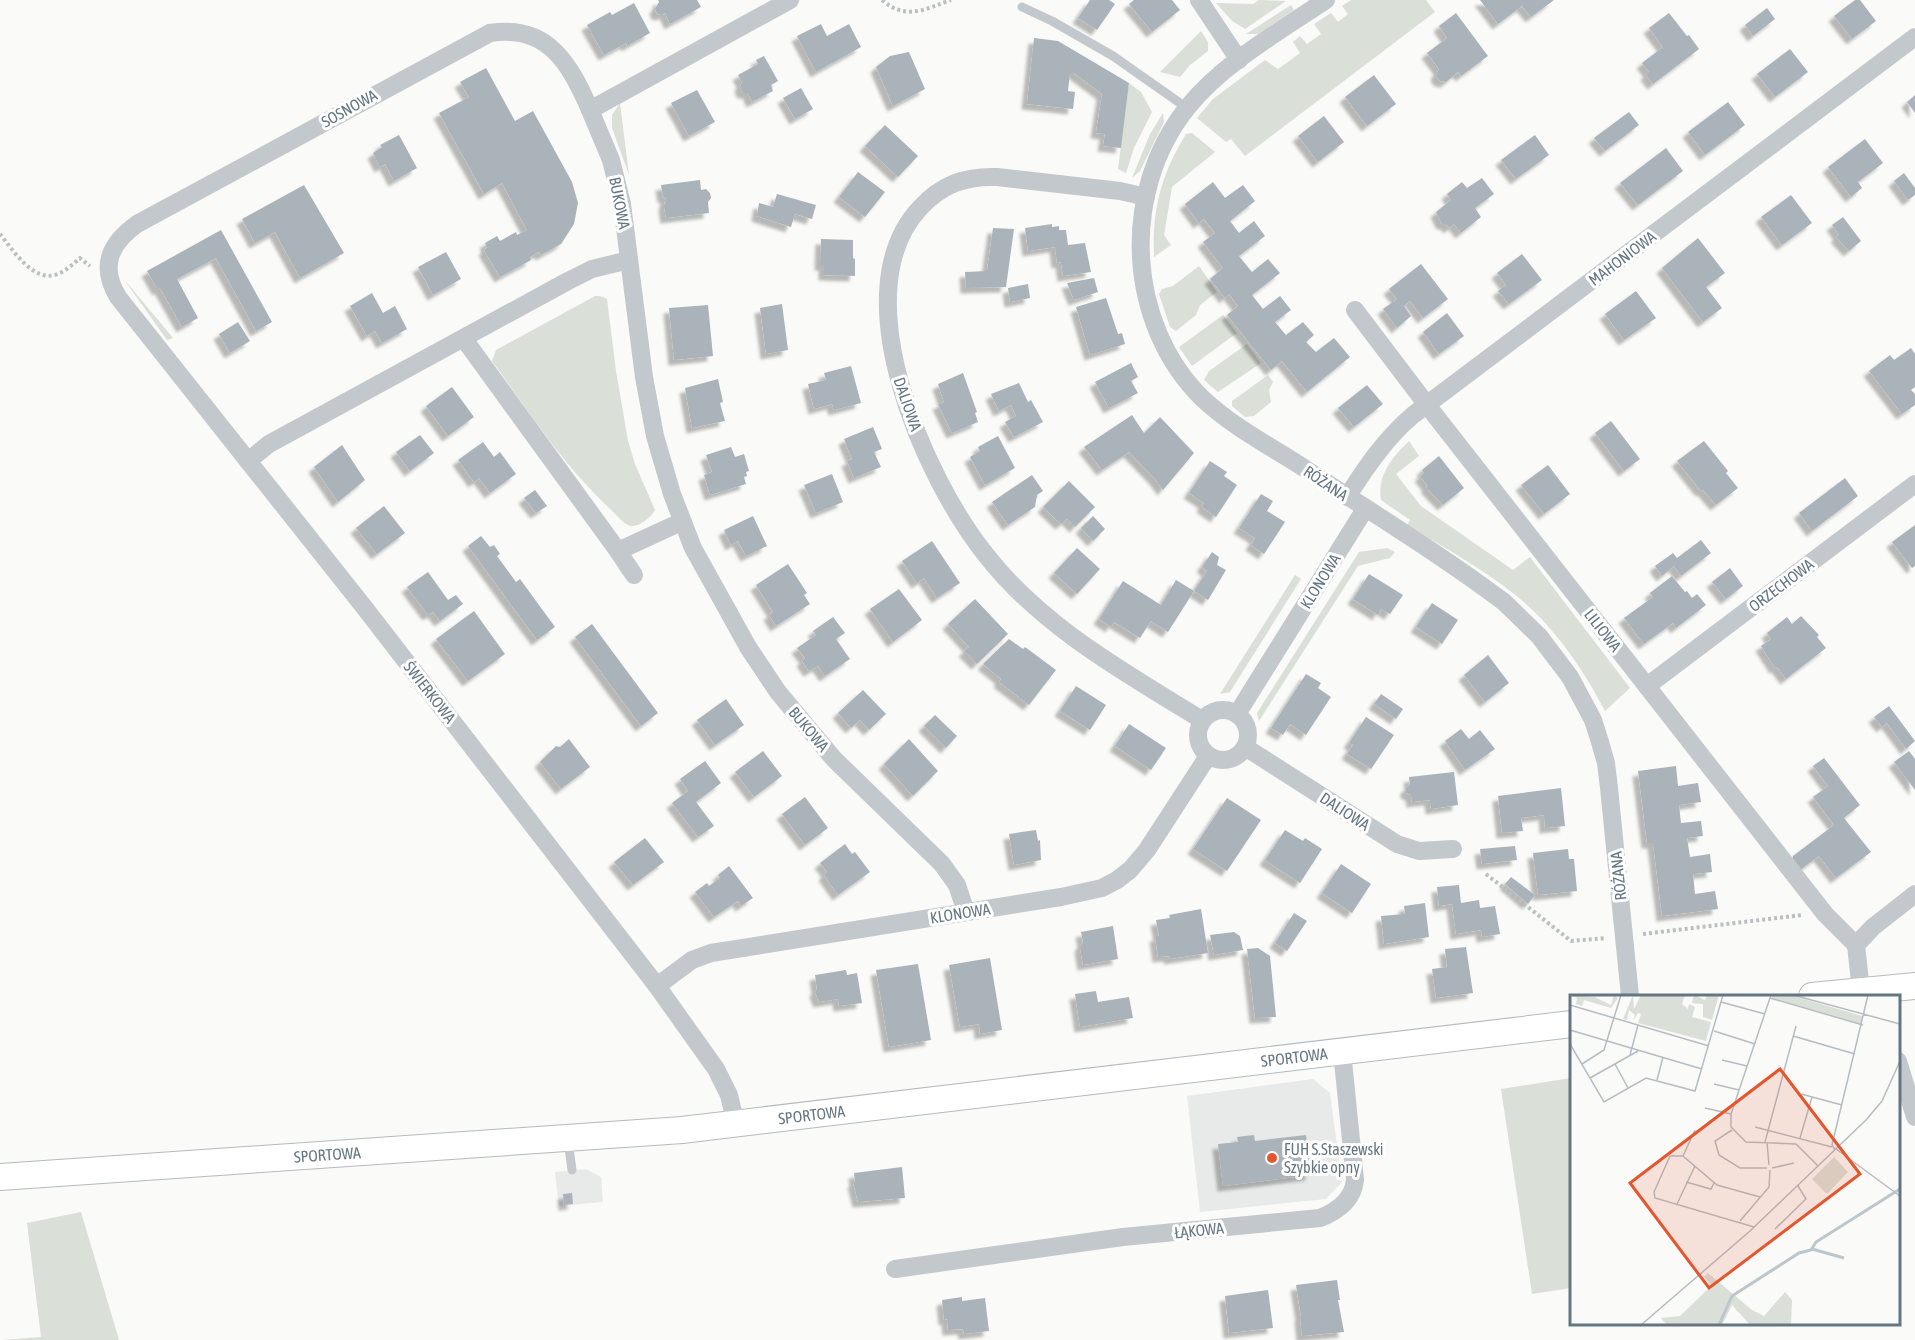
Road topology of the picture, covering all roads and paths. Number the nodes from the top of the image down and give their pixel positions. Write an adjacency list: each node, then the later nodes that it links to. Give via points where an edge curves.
1 (790, 0): 10 (street)
2 (882, 0): 3 (path, via 898,11 911,13)
3 (951, 0)
4 (1199, 0): 8 (street)
5 (1326, 0): 8 (street, RÓŻANA)
6 (1022, 7): 9 (lane, via 1113,56)
7 (1915, 37): 18 (street, MAHONIOWA)
8 (1239, 60): 9 (street, RÓŻANA)
9 (1187, 108): 11 (street, RÓŻANA, via 1168,139)
10 (590, 110): 14 (street, BUKOWA, via 617,181); 15 (street, SOSNOWA, via 576,78 554,50 521,32 490,33 136,224 115,244)
11 (1146, 197): 21 (street, RÓŻANA, via 1141,250 1145,287 1152,319 1179,370 1205,401 1232,422); 28 (street, DALIOWA, via 1120,190 980,176 945,187 929,198 903,230 894,250 888,320 897,371 911,417 947,494 986,556 1053,622)
12 (0, 234): 13 (path, via 35,272 47,276 60,274)
13 (80, 258)
14 (629, 260): 17 (street, via 592,269); 23 (street, BUKOWA, via 653,426)
15 (108, 271): 19 (street, ŚWIERKOWA, via 117,297)
16 (1355, 310): 18 (street, LILIOWA)
17 (464, 339): 19 (street, via 269,444); 24 (street)
18 (1426, 405): 21 (street, MAHONIOWA, via 1385,442); 26 (street, LILIOWA)
19 (248, 461): 38 (street, ŚWIERKOWA)
20 (1915, 484): 26 (street, ORZECHOWA)
21 (1347, 497): 22 (street, RÓŻANA)
22 (1365, 509): 27 (street, KLONOWA); 36 (street, RÓŻANA, via 1504,602 1539,636 1570,677 1593,720 1606,763)
23 (681, 522): 24 (street); 34 (street, BUKOWA, via 720,600 773,685 834,759 942,864 957,885)
24 (618, 551): 25 (street)
25 (634, 575)
26 (1647, 687): 35 (street, LILIOWA)
27 (1237, 714): 28 (street, via 1219,710); 29 (street, via 1247,730)
28 (1202, 720): 30 (street, via 1199,744)
29 (1245, 747): 30 (street, via 1230,759); 31 (street, DALIOWA, via 1397,844 1419,851)
30 (1208, 756): 34 (street, KLONOWA, via 1140,861 1118,880 1084,893)
31 (1454, 849)
32 (1486, 874): 36 (path, via 1571,941)
33 (1915, 894): 37 (street)
34 (966, 912): 38 (street, KLONOWA, via 711,954 692,960)
35 (1825, 914): 36 (path); 37 (street, LILIOWA)
36 (1624, 937): 41 (street, RÓŻANA)
37 (1856, 945): 40 (street)
38 (657, 986): 47 (street, ŚWIERKOWA, via 716,1069 729,1095)
39 (1915, 986): 40 (street)
40 (1874, 992): 42 (street)
41 (1630, 995)
42 (1828, 995)
43 (1570, 1024): 44 (street, SPORTOWA)
44 (1342, 1051): 47 (street, SPORTOWA); 51 (street, ŁĄKOWA, via 1356,1180 1350,1197 1332,1214)
45 (1900, 1064): 46 (street)
46 (1915, 1117)
47 (736, 1125): 48 (street, SPORTOWA)
48 (568, 1138): 49 (lane); 50 (street, SPORTOWA)
49 (572, 1170)
50 (0, 1177)
51 (895, 1269)

